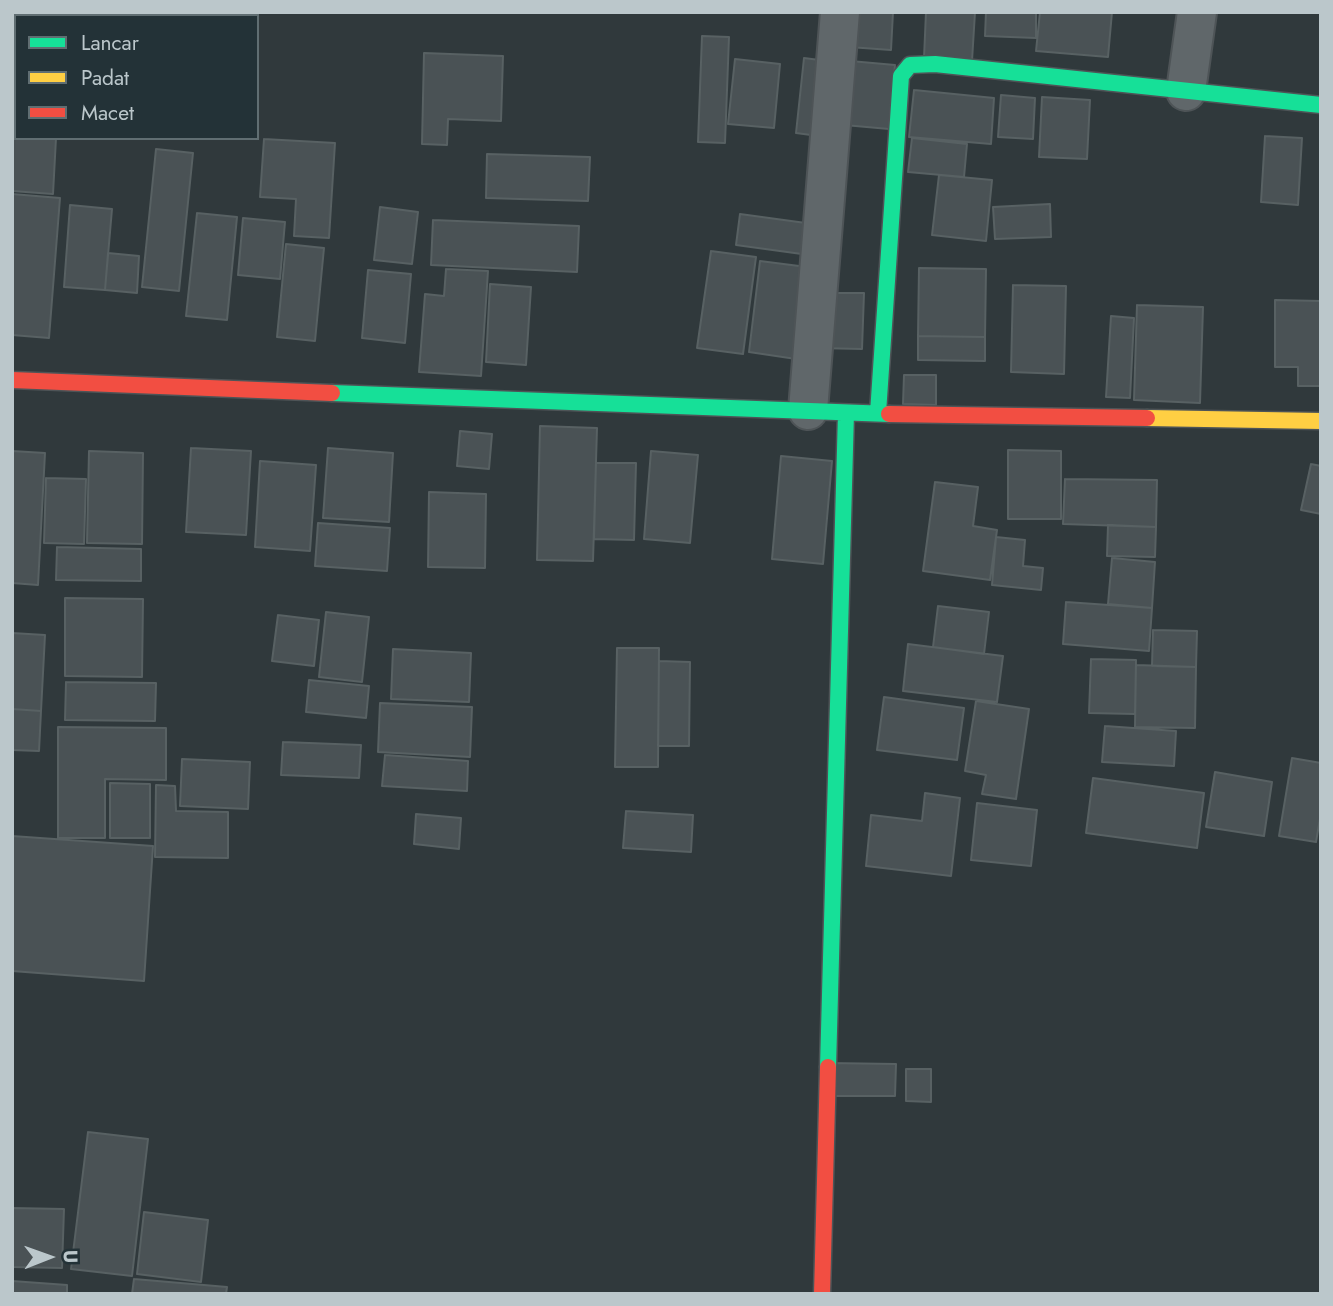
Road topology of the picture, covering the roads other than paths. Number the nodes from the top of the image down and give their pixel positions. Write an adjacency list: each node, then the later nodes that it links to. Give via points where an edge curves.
1 (840, 12): 6 (street)
2 (1197, 12): 3 (street)
3 (1186, 91): 4 (street); 8 (street, via 935,64 910,65 905,70 901,76)
4 (1321, 105)
5 (12, 380): 6 (street)
6 (808, 410): 7 (street)
7 (846, 413): 8 (street); 10 (street)
8 (878, 413): 9 (street)
9 (1321, 421)
10 (822, 1294)

